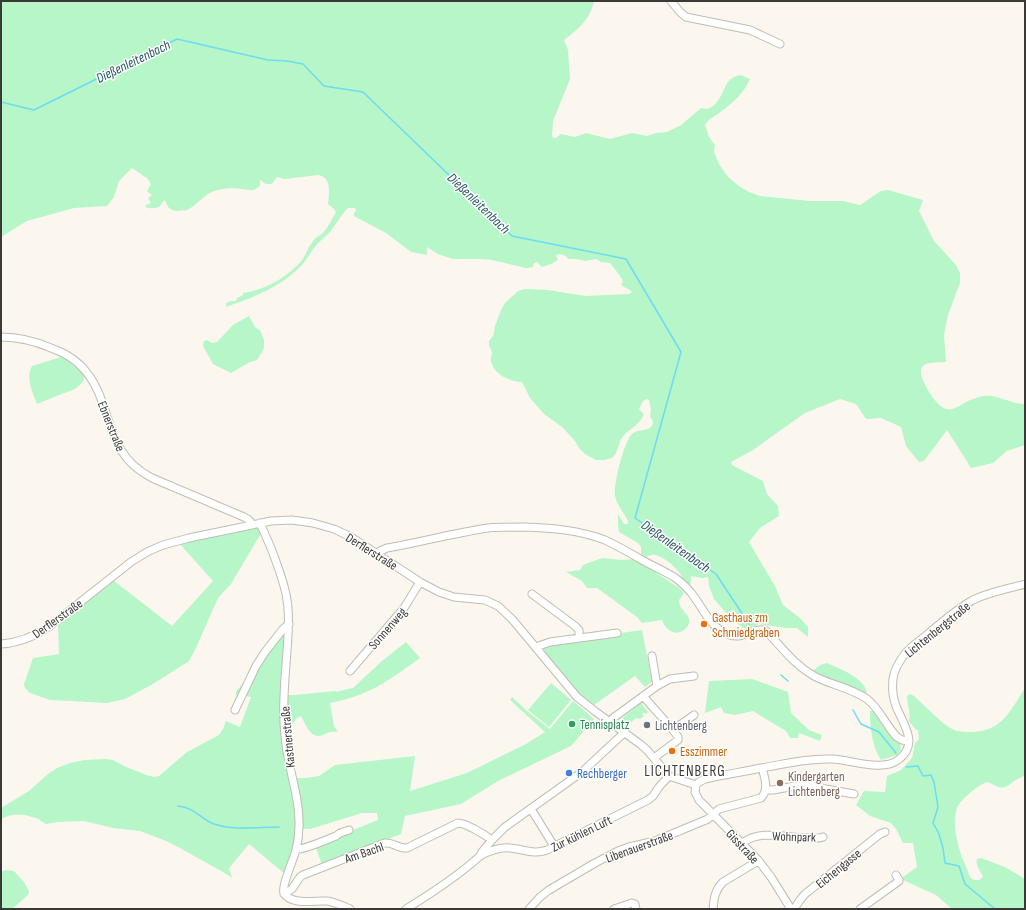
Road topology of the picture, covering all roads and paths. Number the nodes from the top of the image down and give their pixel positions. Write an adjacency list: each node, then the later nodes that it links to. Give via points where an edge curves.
1 (671, 1): 2 (street, via 686,17 750,30)
2 (780, 44)
3 (1, 337): 5 (street, Ebnerstraße, via 33,341 76,360 96,387 114,437 132,464 152,478 245,518)
4 (260, 523): 5 (street, Derflerstraße); 6 (street, Derflerstraße, via 292,520 313,523 347,535); 10 (street, Kastnerstraße, via 283,578 288,600)
5 (252, 524): 13 (street, Derflerstraße, via 175,541 146,552 50,626 21,641)
6 (378, 554): 7 (street, Derflerstraße); 25 (street, via 380,550 387,548 489,528 547,528 589,535 611,543 679,581 692,594 711,621 726,634 739,636 760,629 765,630 795,663 813,675 866,699 897,737)
7 (420, 582): 14 (street, Derflerstraße, via 449,595 488,600 509,615); 16 (street, Sonnenweg, via 404,608)
8 (1025, 584): 25 (street, Lichtenbergstraße, via 980,597 967,604 903,656 896,667 893,693 896,707 908,730)
9 (532, 594): 12 (street, via 579,630)
10 (289, 624): 20 (street, via 256,666); 40 (street, Kastnerstraße, via 284,698 285,736 299,815)
11 (617, 633): 12 (street)
12 (579, 638): 14 (street, via 550,642)
13 (1, 644)
14 (536, 647): 22 (street, Derflerstraße, via 578,697)
15 (652, 656): 18 (street)
16 (350, 671)
17 (694, 676): 18 (street, via 670,679)
18 (657, 686): 19 (street)
19 (643, 696): 22 (street); 23 (street)
20 (236, 710)
21 (694, 715): 23 (street)
22 (610, 721): 24 (street, Derflerstraße)
23 (673, 730): 26 (street, via 678,740)
24 (625, 732): 26 (street, Derflerstraße); 32 (street, via 582,772)
25 (909, 741): 27 (street, via 904,755 887,766 822,759)
26 (654, 758): 28 (street, Derflerstraße)
27 (762, 768): 29 (street, via 704,779); 30 (street)
28 (669, 776): 29 (street); 39 (street, Zur kühlen Luft, via 648,800)
29 (696, 785): 33 (street, Gisstraße, via 696,796)
30 (766, 790): 31 (street, via 806,784); 33 (street, Libenauerstraße, via 761,798 719,809)
31 (854, 794)
32 (530, 809): 37 (street); 39 (street)
33 (713, 814): 38 (street, Gisstraße); 47 (street, Libenauerstraße, via 704,821 666,837 618,851 549,890)
34 (349, 830): 40 (street, via 305,848)
35 (885, 832): 52 (street, Eichengasse, via 806,894)
36 (823, 837): 38 (street, Wohnpark, via 763,835 747,840)
37 (492, 840): 41 (street); 44 (street, Am Bachl, via 458,823 407,848 385,843 310,872 300,877 292,889)
38 (743, 844): 42 (street, Gisstraße)
39 (554, 846): 41 (street, Zur kühlen Luft, via 536,853 504,848)
40 (296, 849): 44 (street, Kastnerstraße, via 284,885)
41 (480, 856): 46 (street, via 460,874)
42 (758, 860): 50 (street, via 720,885); 51 (street, Gisstraße)
43 (896, 875): 53 (street, via 899,881)
44 (284, 894): 45 (street, via 299,901 335,902)
45 (350, 909)
46 (406, 909)
47 (529, 909)
48 (614, 909): 49 (street, via 632,903)
49 (636, 909)
50 (713, 909)
51 (791, 909)
52 (794, 909)
53 (860, 909)

